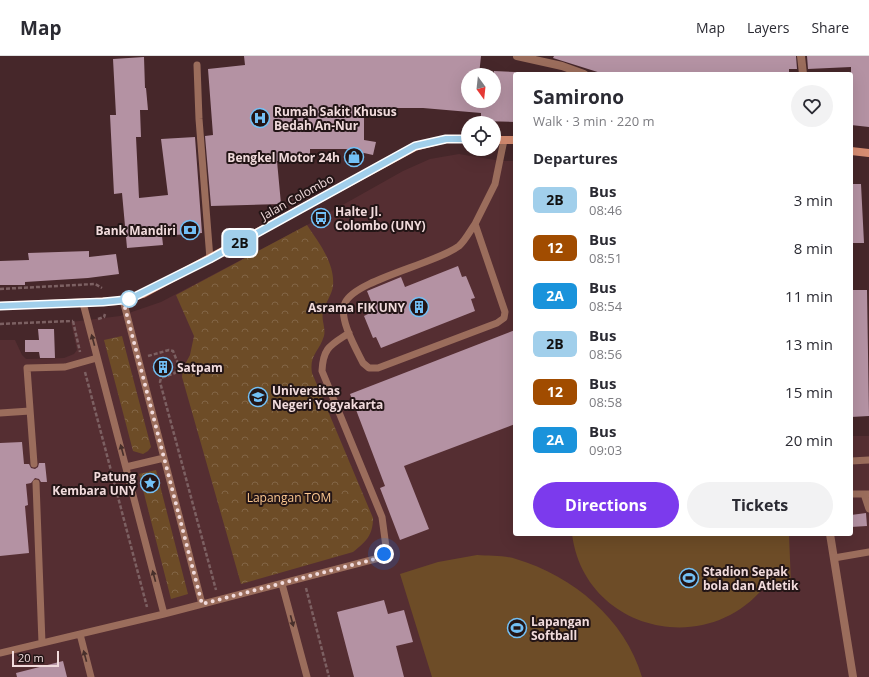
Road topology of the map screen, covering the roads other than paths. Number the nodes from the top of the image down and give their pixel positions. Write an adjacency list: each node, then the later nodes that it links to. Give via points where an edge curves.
1 (517, 56): 4 (street)
2 (802, 56): 5 (street)
3 (197, 65): 12 (lane)
4 (578, 72)
5 (803, 72)
6 (461, 139): 12 (main road, Jalan Colombo, via 446,139 415,146)
7 (504, 140): 8 (main road); 11 (lane, via 495,184)
8 (513, 140)
9 (853, 151): 10 (main road)
10 (869, 153)
11 (475, 224): 16 (lane, via 460,245 444,255 355,291 345,303 344,318); 16 (lane, via 506,312 504,318 497,323 378,368 369,368 363,363)
12 (210, 259): 13 (main road, Jalan Colombo, via 152,290)
13 (123, 300): 14 (main road, Jalan Colombo); 20 (lane)
14 (83, 303): 15 (main road, Jalan Colombo); 17 (lane, one-way to 14)
15 (0, 306)
16 (350, 333): 32 (lane, via 331,345 322,356 322,371 382,516 386,548 379,558)
17 (97, 358): 18 (lane, via 65,367 27,368); 24 (lane, one-way to 17)
18 (30, 411): 19 (lane); 23 (lane)
19 (0, 413)
20 (164, 458): 24 (lane); 33 (lane)
21 (869, 460): 22 (lane)
22 (853, 461)
23 (34, 464)
24 (126, 468): 34 (lane, one-way to 24)
25 (36, 483): 36 (lane)
26 (853, 494): 27 (lane)
27 (866, 494): 28 (lane)
28 (869, 509)
29 (830, 536): 31 (street)
30 (869, 552): 31 (lane)
31 (834, 558): 40 (street)
32 (282, 584): 33 (lane); 39 (lane, one-way to 39)
33 (202, 604): 34 (lane)
34 (164, 614): 35 (lane)
35 (80, 634): 36 (lane); 38 (lane, one-way to 35)
36 (42, 643): 37 (lane)
37 (0, 653)
38 (91, 677)
39 (307, 677)
40 (853, 677)

